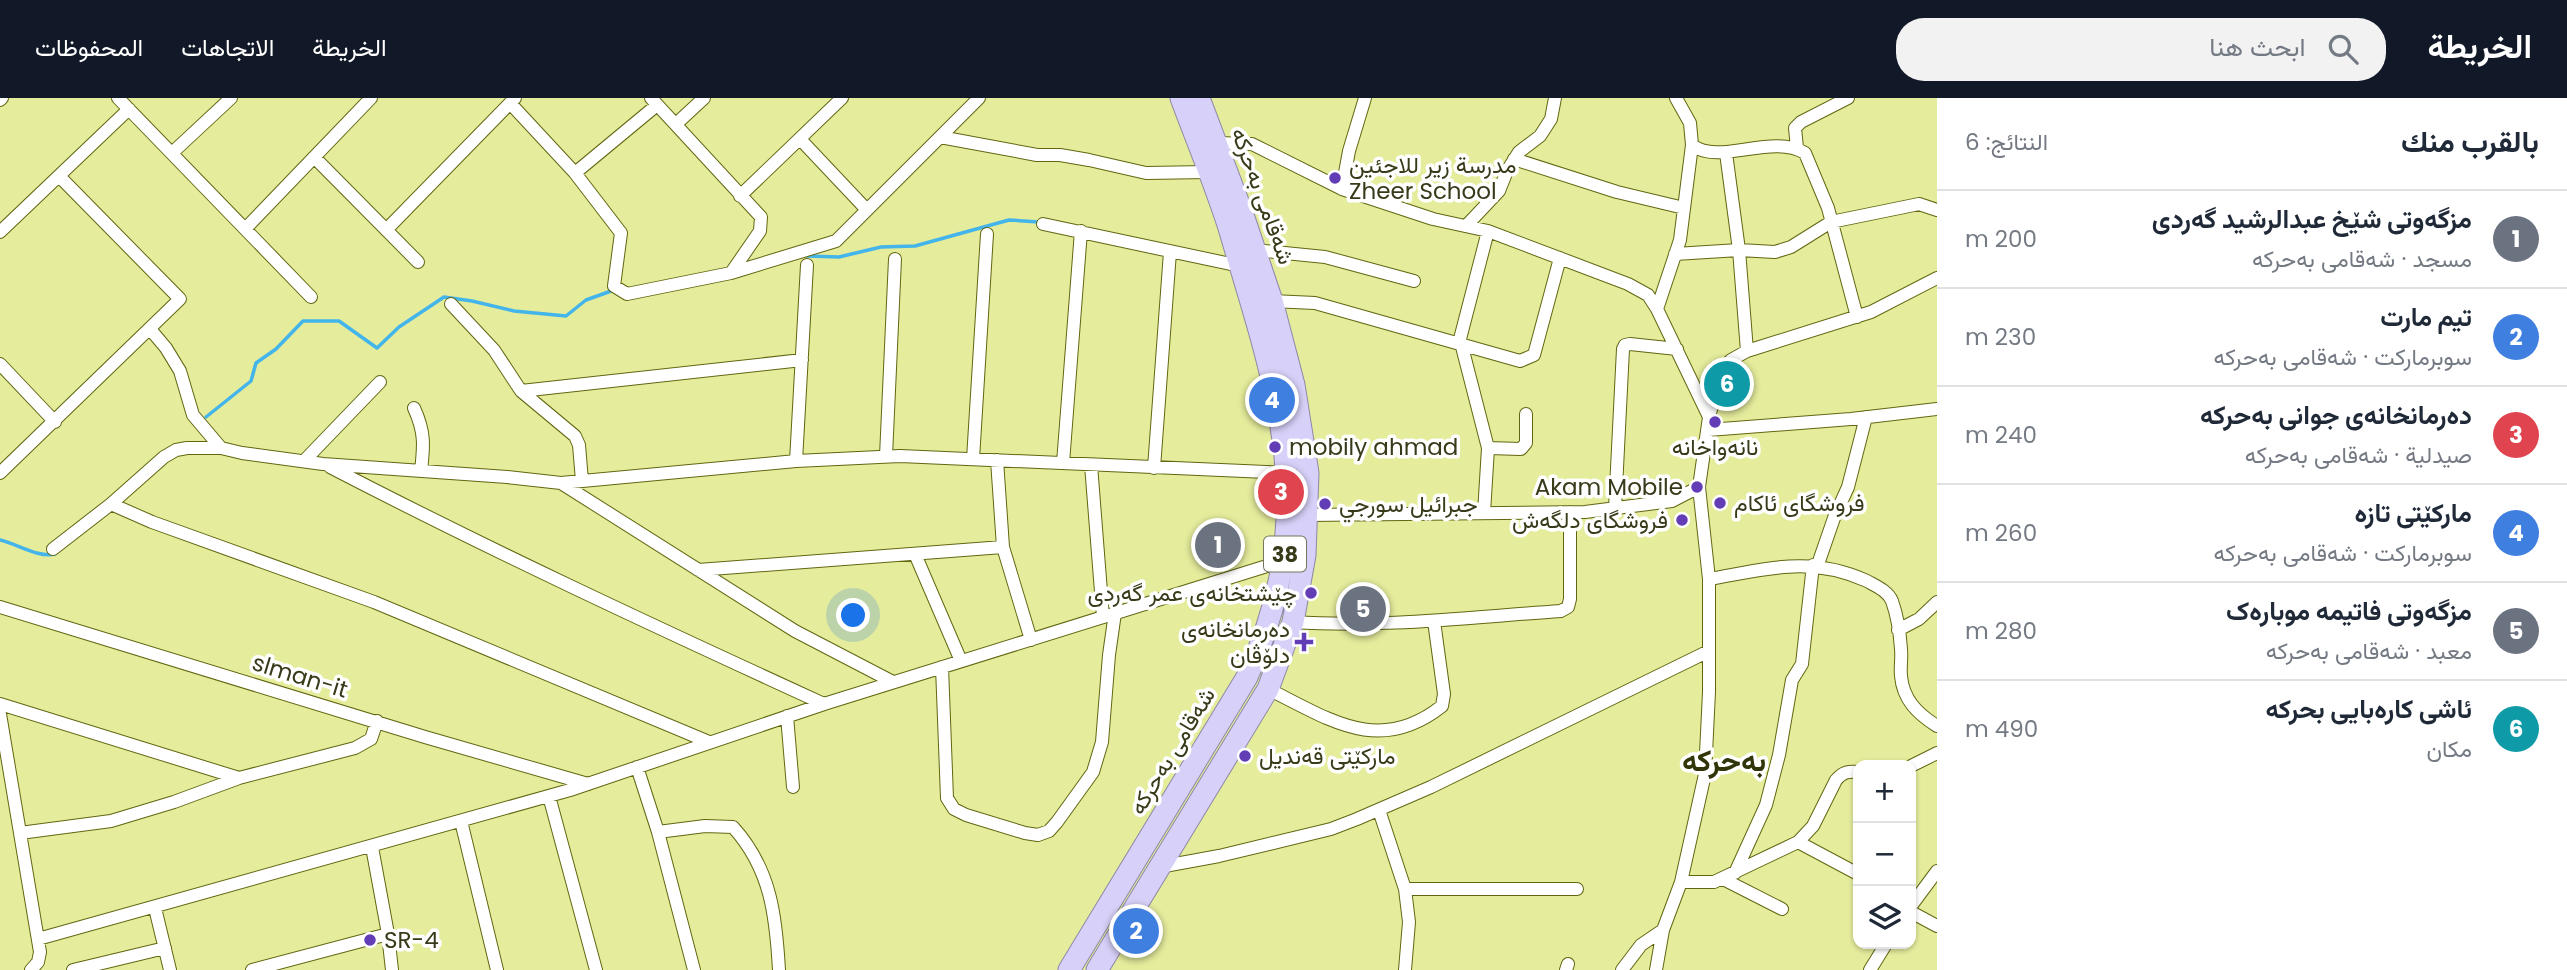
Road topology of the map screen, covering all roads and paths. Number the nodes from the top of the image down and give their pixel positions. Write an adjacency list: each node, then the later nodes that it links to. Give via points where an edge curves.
1 (118, 98): 16 (street)
2 (231, 98): 23 (street)
3 (371, 98): 25 (street)
4 (704, 98): 17 (street)
5 (842, 98): 20 (street)
6 (979, 98): 18 (street)
7 (1181, 98): 27 (main road, شەقامی بەحرکە / 38)
8 (1199, 98): 19 (main road, شەقامی بەحرکە / 38)
9 (1211, 98): 19 (main road, 38)
10 (1365, 98): 30 (street)
11 (1555, 98): 26 (street, via 1551,119 1540,136)
12 (1675, 98): 21 (street, via 1690,123)
13 (1848, 98): 22 (street, via 1801,122 1795,128)
14 (513, 101): 28 (street); 39 (street)
15 (654, 101): 17 (street); 28 (street)
16 (129, 109): 23 (street); 29 (street)
17 (676, 124): 31 (street)
18 (940, 137): 27 (street, via 1146,173); 33 (street)
19 (1214, 137): 30 (street, via 1251,144); 44 (main road, شەقامی بەحرکە / 38)
20 (800, 139): 31 (street); 33 (street)
21 (1692, 145): 24 (street); 32 (street)
22 (1797, 148): 24 (street, via 1747,147); 35 (street, via 1805,153)
23 (172, 153): 38 (street)
24 (1726, 153): 45 (street)
25 (314, 157): 38 (street); 39 (street)
26 (1514, 159): 32 (street); 37 (street, via 1499,191)
27 (1208, 172): 52 (main road, شەقامی بەحرکە / 38)
28 (575, 173): 53 (street, via 621,233 614,286 627,294)
29 (59, 176): 42 (street); 61 (street, via 180,299)
30 (1342, 189): 37 (street)
31 (740, 196): 53 (street, via 761,217 760,231)
32 (1684, 208): 47 (street)
33 (867, 210): 53 (street, via 836,241)
34 (1937, 210): 35 (street, via 1919,204)
35 (1832, 222): 45 (street, via 1791,247); 60 (street)
36 (1043, 224): 40 (street)
37 (1465, 226): 41 (street)
38 (245, 229): 56 (street)
39 (386, 230): 50 (street)
40 (1081, 231): 46 (street); 84 (street)
41 (1488, 231): 48 (street); 62 (street)
42 (0, 232)
43 (987, 234): 80 (street)
44 (1255, 250): 55 (street, via 1325,257); 57 (main road, شەقامی بەحرکە / 38)
45 (1739, 250): 47 (street); 64 (street)
46 (1170, 252): 52 (street); 87 (street)
47 (1675, 254): 59 (street)
48 (1560, 258): 59 (street, via 1628,284 1648,295); 62 (street, via 1534,355 1520,361)
49 (895, 259): 79 (street)
50 (418, 262)
51 (807, 265): 65 (street)
52 (1240, 266): 67 (main road, شەقامی بەحرکە / 38)
53 (731, 273)
54 (1937, 278): 60 (street)
55 (1414, 281)
56 (311, 297)
57 (1272, 301): 62 (street, via 1315,303); 67 (main road, شەقامی بەحرکە / 38)
58 (451, 304): 69 (street, via 494,350)
59 (1657, 309): 63 (street)
60 (1857, 317): 64 (street)
61 (149, 329): 74 (street); 77 (street, via 180,371 193,415)
62 (1462, 346): 78 (street)
63 (1676, 349): 75 (street); 95 (street, via 1630,344 1623,349)
64 (1747, 351): 75 (street, via 1721,371)
65 (802, 360): 69 (street); 83 (street)
66 (0, 364): 74 (street)
67 (1279, 366): 76 (main road, شەقامی بەحرکە / 38)
68 (380, 382): 82 (street)
69 (521, 391): 91 (street, via 575,436)
70 (414, 408): 88 (street, via 423,427)
71 (1937, 409): 73 (street)
72 (1526, 414): 78 (street, via 1526,443 1521,449)
73 (1866, 417): 75 (street); 103 (street, via 1849,487)
74 (55, 422): 89 (street)
75 (1709, 423): 93 (street)
76 (1294, 433): 90 (main road, شەقامی بەحرکە / 38); 98 (main road, شەقامی بەحرکە / 38, via 1308,473)
77 (221, 448): 82 (street); 94 (street, via 176,450)
78 (1488, 448): 97 (street)
79 (886, 456): 80 (street); 83 (street)
80 (973, 459): 81 (street)
81 (998, 460): 84 (street); 99 (street)
82 (304, 461): 85 (street)
83 (796, 461): 91 (street)
84 (1063, 463): 86 (street)
85 (323, 464): 88 (street); 118 (street)
86 (1091, 465): 87 (street); 108 (street)
87 (1154, 468): 90 (street)
88 (421, 471): 92 (street)
89 (0, 473)
90 (1287, 474): 102 (main road, شەقامی بەحرکە / 38)
91 (582, 481): 92 (street)
92 (561, 483): 104 (street)
93 (1699, 487): 95 (street, via 1672,501); 105 (street)
94 (111, 504): 100 (street); 124 (street, via 374,602)
95 (1615, 508): 96 (street)
96 (1570, 512): 97 (street); 109 (street, via 1568,607)
97 (1484, 513): 98 (street)
98 (1308, 515): 110 (main road, شەقامی بەحرکە / 38)
99 (1003, 547): 101 (street); 112 (street)
100 (53, 549)
101 (915, 554): 104 (street); 114 (street)
102 (1283, 565): 108 (street); 165 (main road, شەقامی بەحرکە / 38, via 1276,599 1247,677)
103 (1815, 566): 105 (street, via 1783,566); 111 (street, via 1879,587 1892,599); 142 (street, via 1802,664 1792,680 1766,805)
104 (698, 570): 116 (street, via 795,631)
105 (1709, 579): 113 (street)
106 (1937, 602): 111 (street)
107 (0, 607): 122 (street, slman-it)
108 (1109, 615): 112 (street); 115 (street, via 1102,742 1093,772 1057,822 1038,835 966,816 947,798)
109 (1434, 621): 110 (street); 117 (street, via 1442,706 1404,727 1379,732 1346,727)
110 (1293, 622): 117 (main road, شەقامی بەحرکە / 38)
111 (1898, 630): 123 (street, via 1905,696)
112 (1031, 640): 114 (street)
113 (1709, 652): 133 (street); 143 (street, via 1704,774)
114 (961, 661): 115 (street)
115 (942, 667): 116 (street)
116 (893, 682): 118 (street)
117 (1268, 689): 139 (main road, شەقامی بەحرکە / 38)
118 (824, 704): 121 (street)
119 (0, 705): 129 (street)
120 (0, 714): 136 (street)
121 (787, 716): 124 (street); 131 (street)
122 (377, 721): 129 (street, via 371,739 364,744); 130 (street, slman-it)
123 (1937, 726)
124 (709, 742): 127 (street)
125 (1937, 753): 126 (street)
126 (1916, 764)
127 (637, 767): 130 (street); 135 (street)
128 (1853, 771): 137 (street, via 1836,780 1813,826)
129 (239, 778): 136 (street, via 111,821)
130 (588, 784): 132 (street)
131 (793, 787)
132 (549, 796): 134 (street); 162 (street)
133 (1379, 810): 139 (street, via 1331,829); 144 (street)
134 (461, 821): 138 (street); 161 (street)
135 (658, 832): 163 (street); 164 (street, via 733,827 749,846 764,877 776,922)
136 (20, 833): 153 (street)
137 (1798, 842): 140 (street); 142 (street)
138 (372, 847): 147 (street); 152 (street)
139 (1159, 867): 166 (main road, شەقامی بەحرکە / 38)
140 (1853, 871)
141 (1937, 871): 146 (street)
142 (1729, 876): 143 (street, via 1714,882); 148 (street)
143 (1681, 882): 151 (street)
144 (1405, 889): 145 (street); 167 (street, via 1409,922)
145 (1577, 889)
146 (1916, 899)
147 (155, 908): 153 (street); 154 (street)
148 (1782, 909)
149 (1916, 915): 150 (street)
150 (1937, 926)
151 (1663, 930): 168 (street, via 1640,945); 169 (street)
152 (388, 934): 159 (street); 160 (street)
153 (38, 939): 156 (street, via 40,957)
154 (165, 948): 157 (street); 158 (street)
155 (1883, 949): 170 (street)
156 (31, 970)
157 (73, 970)
158 (170, 970)
159 (252, 970)
160 (392, 970)
161 (497, 970)
162 (596, 970)
163 (694, 970)
164 (779, 970)
165 (1069, 970)
166 (1097, 970)
167 (1405, 970)
168 (1622, 970)
169 (1656, 970)
170 (1870, 970)

